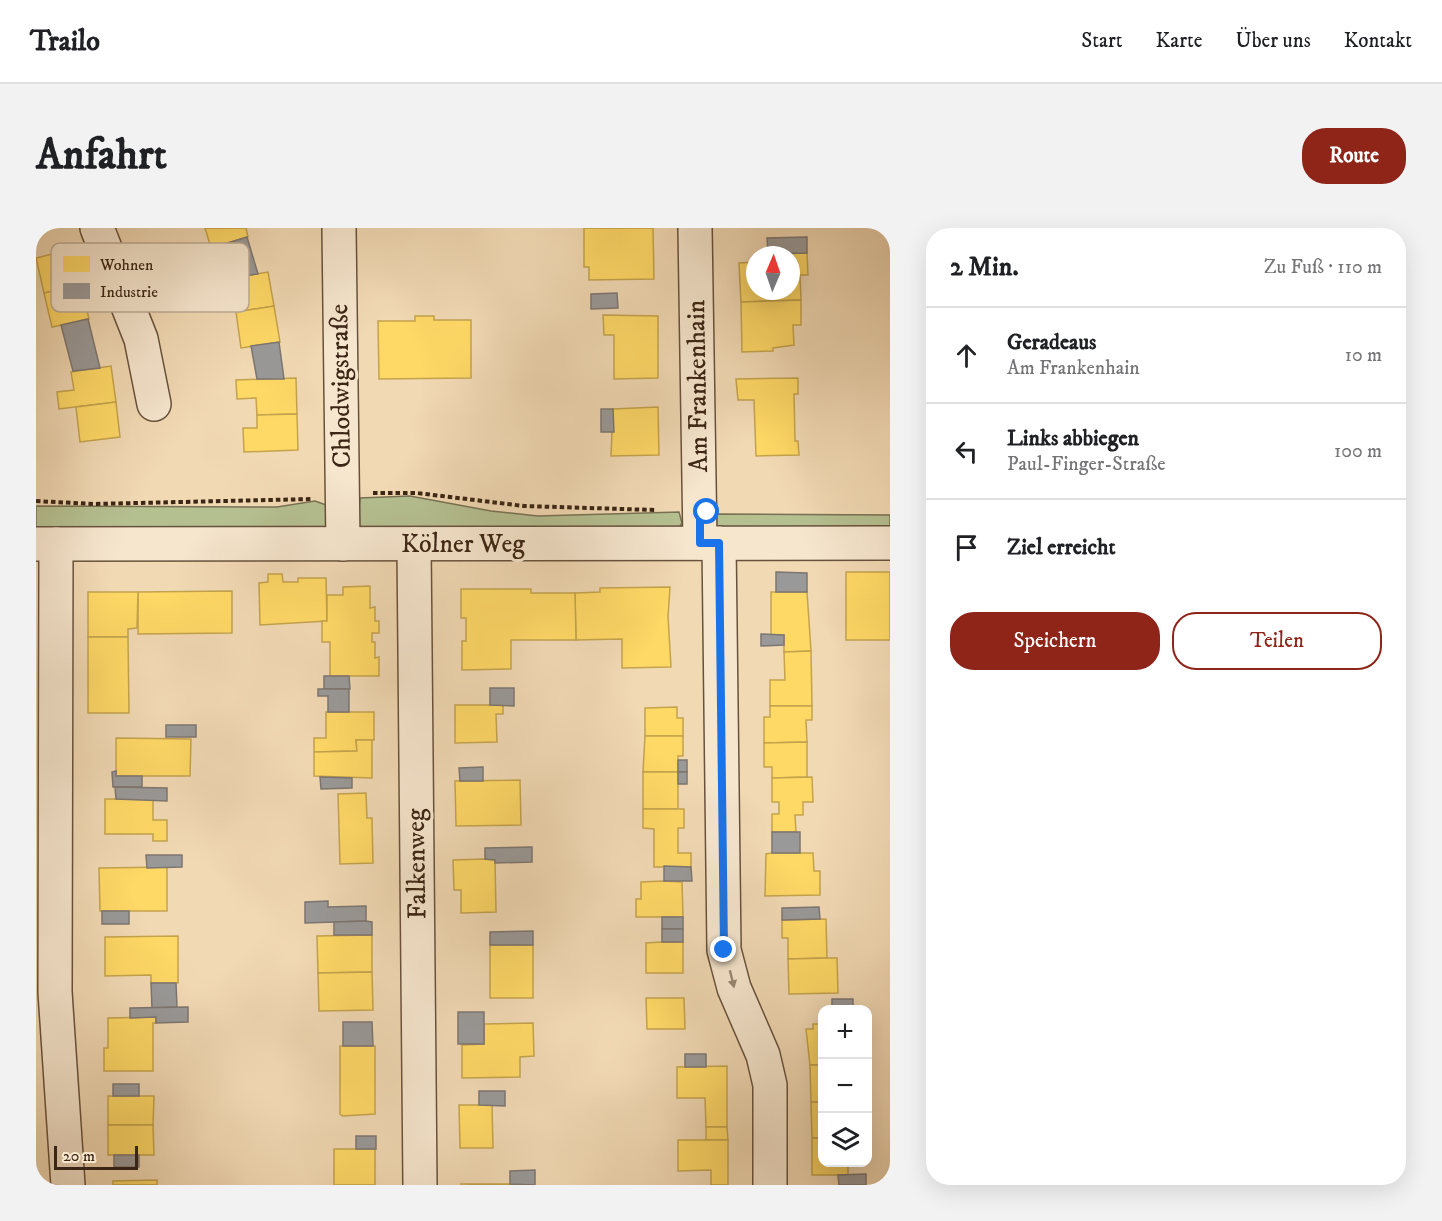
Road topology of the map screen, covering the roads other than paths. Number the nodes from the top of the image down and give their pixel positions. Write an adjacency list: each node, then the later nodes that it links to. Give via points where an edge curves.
1 (97, 228): 4 (street)
2 (339, 228): 10 (street, Chlodwigstraße)
3 (695, 228): 7 (street, Am Frankenhain)
4 (103, 243)
5 (130, 312): 6 (street, via 141,339)
6 (154, 404)
7 (706, 533): 8 (street, Kölner Weg); 11 (street, Kölner Weg); 14 (street, Am Frankenhain, one-way to 14, via 724,950 734,988 763,1055 770,1085)
8 (890, 543)
9 (46, 544): 10 (street, Kölner Weg); 12 (street, via 55,992)
10 (343, 544): 11 (street, Kölner Weg)
11 (414, 544): 13 (street, Falkenweg)
12 (68, 1185)
13 (420, 1185)
14 (770, 1185)

